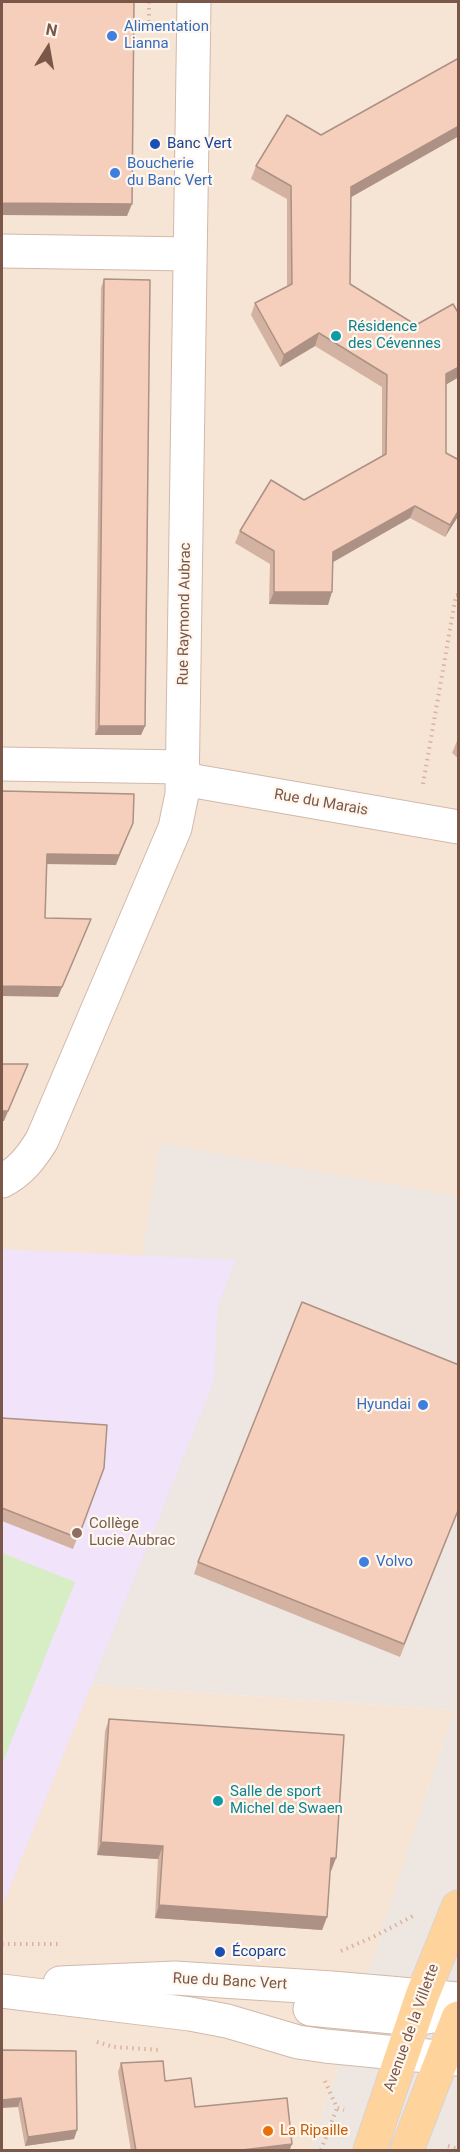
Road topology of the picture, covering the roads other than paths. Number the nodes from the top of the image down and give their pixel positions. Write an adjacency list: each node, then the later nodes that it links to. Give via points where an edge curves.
1 (194, 2): 3 (street, Rue Raymond Aubrac)
2 (2, 251): 3 (street)
3 (190, 254): 5 (street, Rue Raymond Aubrac)
4 (2, 764): 5 (street, Rue du Marais)
5 (183, 773): 6 (street, Rue du Marais); 7 (street, Rue Raymond Aubrac, via 175,828 49,1127 27,1162)
6 (459, 827)
7 (2, 1181)
8 (459, 1907): 12 (main road, Avenue de la Villette)
9 (2, 1986): 12 (street, Rue du Banc Vert, via 175,1978)
10 (2, 1991): 11 (street, Rue du Banc Vert)
11 (80, 2001): 12 (street, Rue du Banc Vert, via 199,2000); 14 (street, Rue du Banc Vert, via 190,2014 309,2044)
12 (418, 2007): 13 (street, Rue du Banc Vert); 14 (main road, Avenue de la Villette)
13 (456, 2029): 14 (street, via 428,2037); 16 (main road)
14 (402, 2054): 15 (main road, Avenue de la Villette)
15 (370, 2151)
16 (407, 2151)

